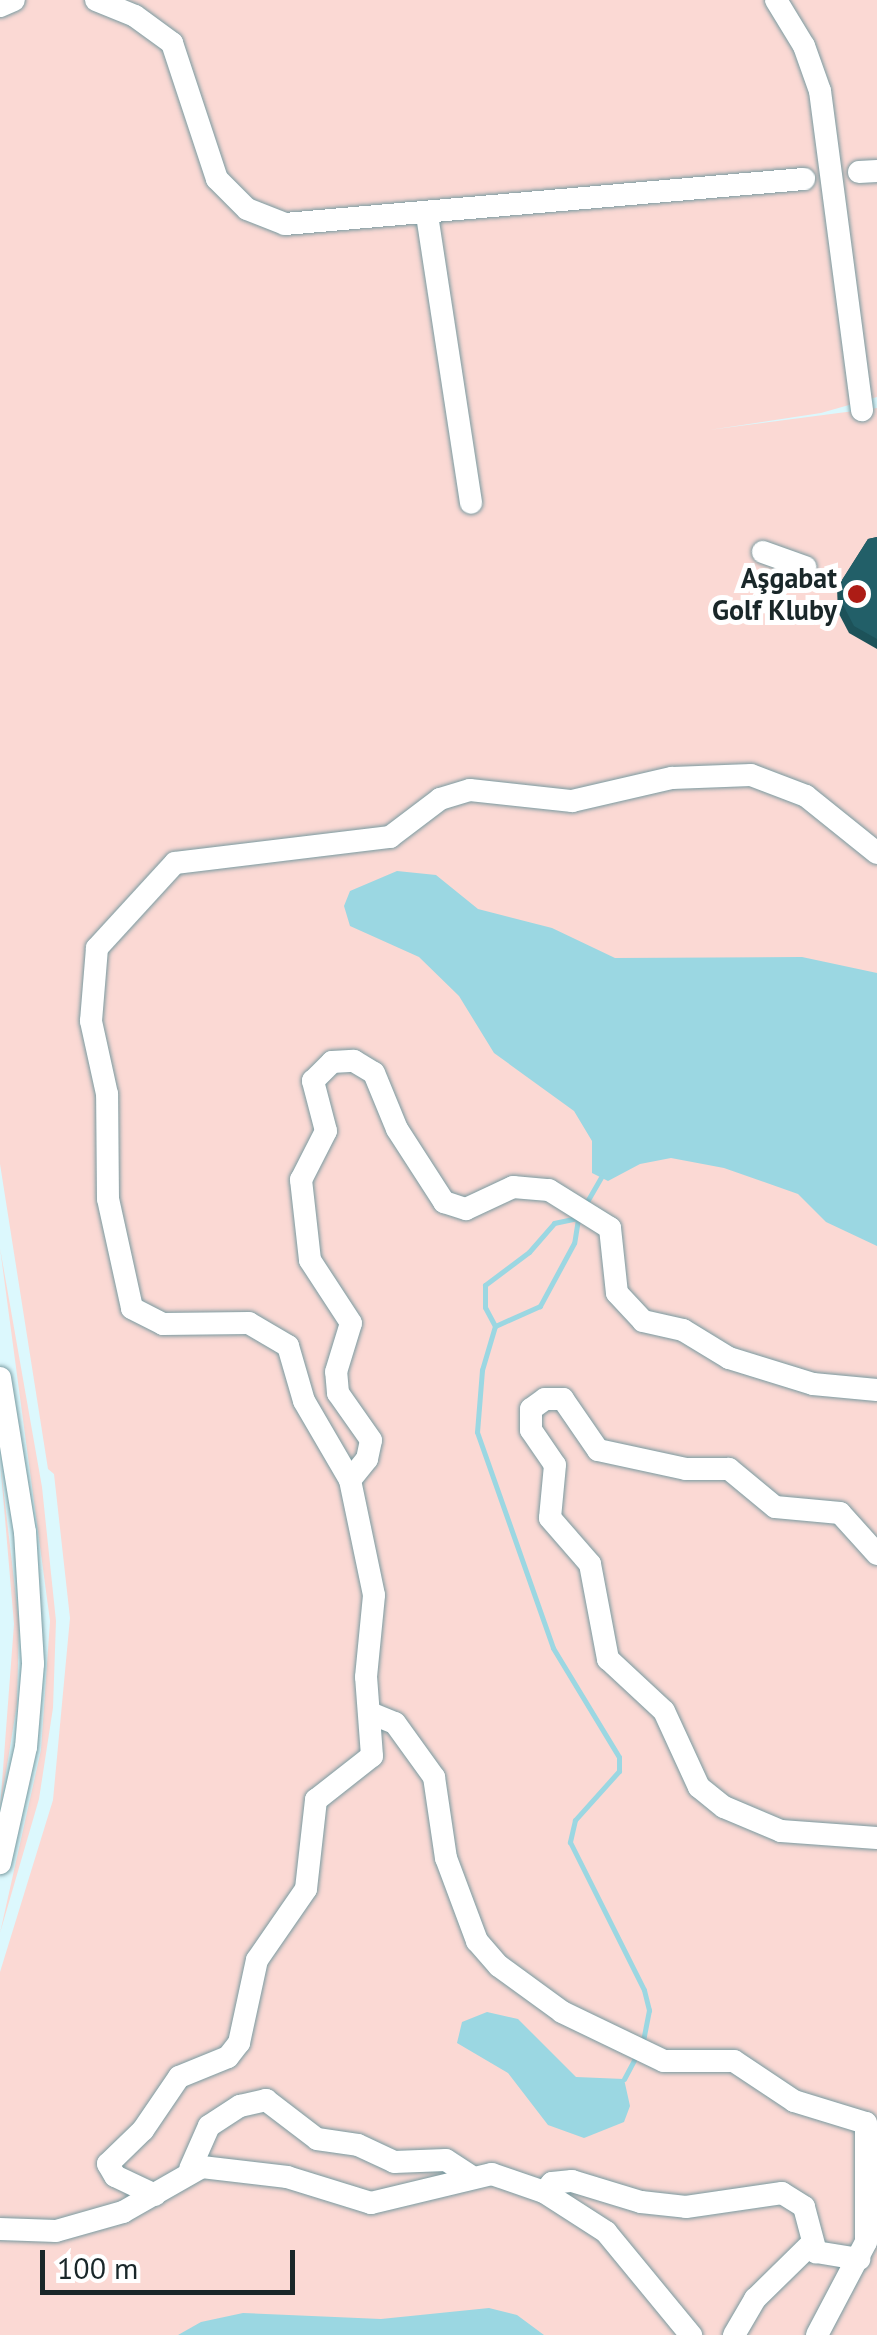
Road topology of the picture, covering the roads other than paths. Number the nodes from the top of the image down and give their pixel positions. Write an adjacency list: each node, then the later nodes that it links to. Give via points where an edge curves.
1 (14, 0): 4 (street)
2 (96, 0): 6 (street, via 172,43 207,158 247,209 312,226)
3 (776, 0): 7 (street, via 804,46 820,91)
4 (0, 6)
5 (804, 179): 6 (street)
6 (427, 214): 8 (street)
7 (862, 410)
8 (471, 503)
9 (763, 552): 10 (street)
10 (805, 567)
11 (877, 853): 14 (street, via 806,796 752,775 672,778 572,801 470,790 440,799 390,837 175,863 134,915 100,944 92,1035 107,1094 109,1206 132,1308 153,1322 234,1320 280,1338 304,1401)
12 (0, 1378): 18 (street, via 25,1532 33,1664 26,1747)
13 (877, 1390): 14 (street, via 813,1384 729,1358 683,1330 643,1321 620,1300 613,1234 584,1210 531,1185 472,1208 449,1205 397,1129 371,1069 339,1060 316,1073 313,1088 326,1131 301,1173 313,1267 351,1323 336,1383 371,1444)
14 (350, 1480): 16 (street, via 374,1594 366,1661)
15 (877, 1554): 17 (street, via 840,1514 775,1507 728,1469 686,1469 598,1450 563,1399 546,1399 531,1409 531,1430 555,1465 550,1518 590,1564 606,1652 664,1711 699,1786 770,1828)
16 (370, 1712): 22 (street, via 368,1764 324,1788 316,1800 306,1889 255,1965 240,2043 228,2056 179,2077 143,2130 109,2162 112,2174); 24 (street, via 402,1730 434,1777 444,1853 484,1952 562,2012 672,2063 734,2062 794,2101 864,2120 871,2143)
17 (877, 1838)
18 (0, 1863)
19 (190, 2168): 20 (street, via 270,2174 370,2203 407,2198); 20 (street, via 209,2126 240,2106 266,2100 316,2140 358,2145 394,2162 446,2160); 22 (street)
20 (469, 2175): 21 (street, via 509,2177)
21 (544, 2192): 25 (street, via 563,2180 686,2207 782,2193 804,2207); 27 (street, via 625,2248)
22 (155, 2196): 23 (street, via 72,2227)
23 (0, 2229)
24 (872, 2229): 26 (street)
25 (810, 2245): 26 (street, via 828,2258); 28 (street, via 755,2299)
26 (860, 2260): 29 (street)
27 (691, 2335)
28 (734, 2335)
29 (817, 2335)

